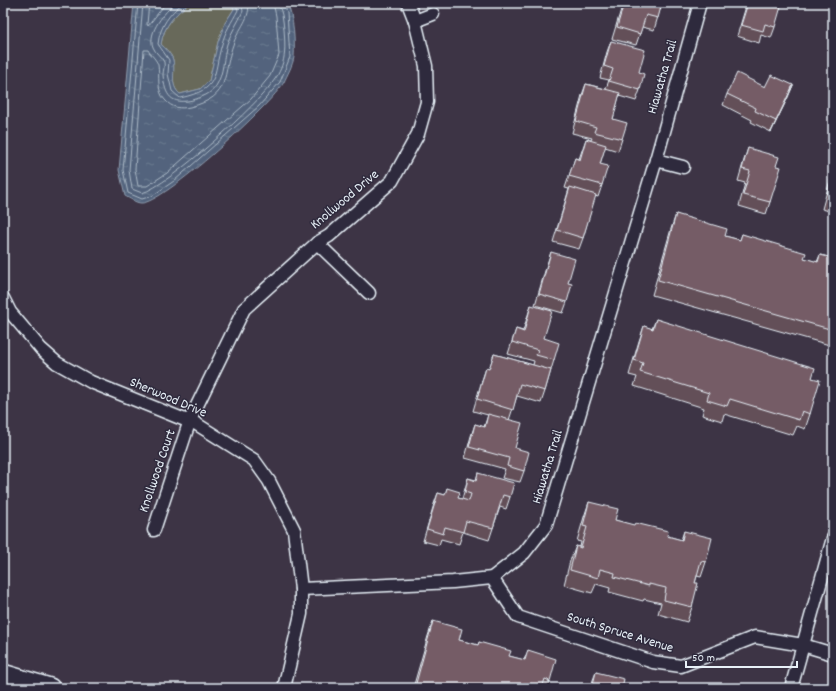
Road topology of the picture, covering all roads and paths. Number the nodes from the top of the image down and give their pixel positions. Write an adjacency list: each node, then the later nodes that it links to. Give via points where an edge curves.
1 (408, 3): 4 (street, Knollwood Drive)
2 (700, 3): 5 (street, Hiawatha Trail)
3 (433, 14): 4 (street)
4 (415, 21): 7 (street, Knollwood Drive, via 426,66 427,102 418,134 392,181)
5 (656, 160): 6 (street); 13 (street, Hiawatha Trail, via 546,525 524,553)
6 (683, 167)
7 (317, 243): 8 (street, Knollwood Drive); 10 (street, Knollwood Drive, via 244,309)
8 (368, 293)
9 (3, 298): 10 (street, Sherwood Drive, via 10,312 41,349 57,363 91,382)
10 (190, 421): 11 (street, Knollwood Court); 14 (street, Sherwood Drive, via 254,460 269,480 294,530)
11 (154, 530)
12 (833, 538): 15 (street)
13 (492, 578): 14 (street); 15 (street, South Spruce Avenue, via 518,617 653,662 681,666 755,636)
14 (301, 589): 19 (street, Sherwood Drive, via 301,614)
15 (803, 645): 16 (street, South Spruce Avenue); 20 (street)
16 (833, 654)
17 (3, 674): 18 (highway)
18 (50, 688)
19 (284, 688)
20 (791, 688)

